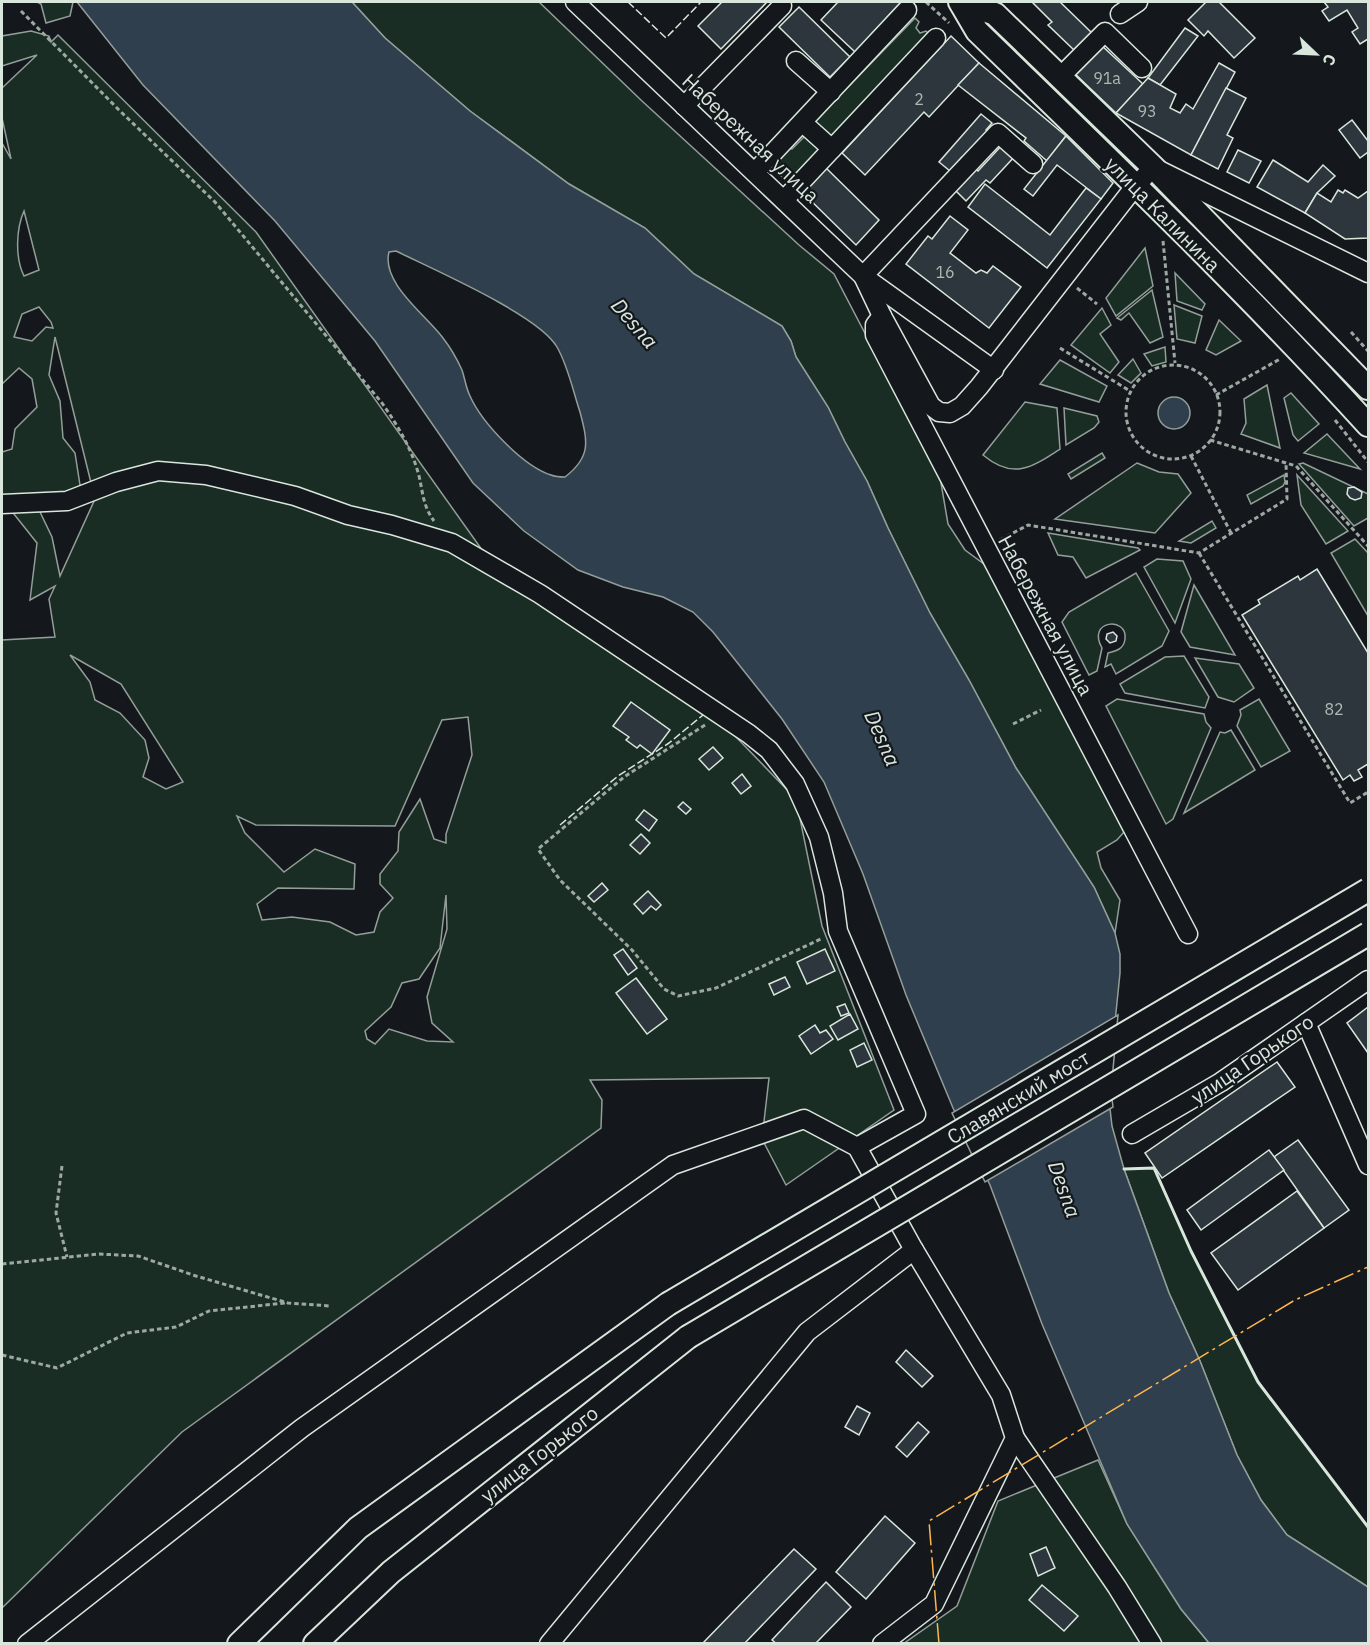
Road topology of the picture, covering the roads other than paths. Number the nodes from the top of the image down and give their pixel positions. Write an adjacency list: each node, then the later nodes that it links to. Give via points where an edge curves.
1 (575, 2): 12 (street, Набережная улица)
2 (961, 2): 10 (main road, улица Калинина, via 995,14); 18 (main road, улица Калинина, via 977,31)
3 (1138, 2): 6 (street)
4 (782, 6): 12 (street)
5 (907, 10): 11 (street)
6 (1120, 14)
7 (936, 38): 14 (street)
8 (796, 61): 11 (street)
9 (1142, 68): 10 (street, via 1105,32)
10 (1060, 76): 16 (main road, улица Калинина)
11 (831, 92): 13 (street)
12 (684, 106): 17 (street, Набережная улица)
13 (803, 123): 14 (street); 17 (street)
14 (832, 149): 19 (street)
15 (1033, 164): 21 (street, via 998,133)
16 (1153, 167): 18 (street); 20 (street); 24 (main road, улица Калинина)
17 (755, 172): 19 (street, Набережная улица)
18 (1136, 186): 23 (street); 25 (main road, улица Калинина)
19 (785, 199): 21 (street, Набережная улица)
20 (1368, 273)
21 (863, 276): 22 (street, Набережная улица); 23 (street)
22 (882, 316): 23 (street, Набережная улица, via 931,406 939,412 950,413 962,406); 28 (street, Набережная улица, via 875,325 875,335)
23 (994, 370)
24 (1368, 388)
25 (1368, 425)
26 (2, 504): 33 (street, via 67,501 158,471 206,475 295,496 348,515 452,543 540,594 769,750 795,784 819,837 838,932 916,1114)
27 (1368, 890): 39 (main road, Славянский мост, bridge, via 668,1304 358,1528)
28 (1188, 934)
29 (1368, 934): 36 (main road, Славянский мост, bridge)
30 (1368, 980): 31 (street, улица Горького)
31 (1306, 1023): 32 (street, улица Горького, via 1221,1082); 34 (street)
32 (1132, 1134)
33 (857, 1147): 35 (street); 38 (street, via 804,1119 674,1165 302,1428)
34 (1368, 1165)
35 (914, 1250): 37 (street, via 1001,1395); 41 (street, via 807,1332)
36 (688, 1337): 40 (main road, улица Горького, via 391,1572)
37 (1015, 1438): 42 (street, via 934,1604); 43 (street)
38 (27, 1644)
39 (239, 1644)
40 (315, 1644)
41 (549, 1644)
42 (882, 1644)
43 (1152, 1644)

